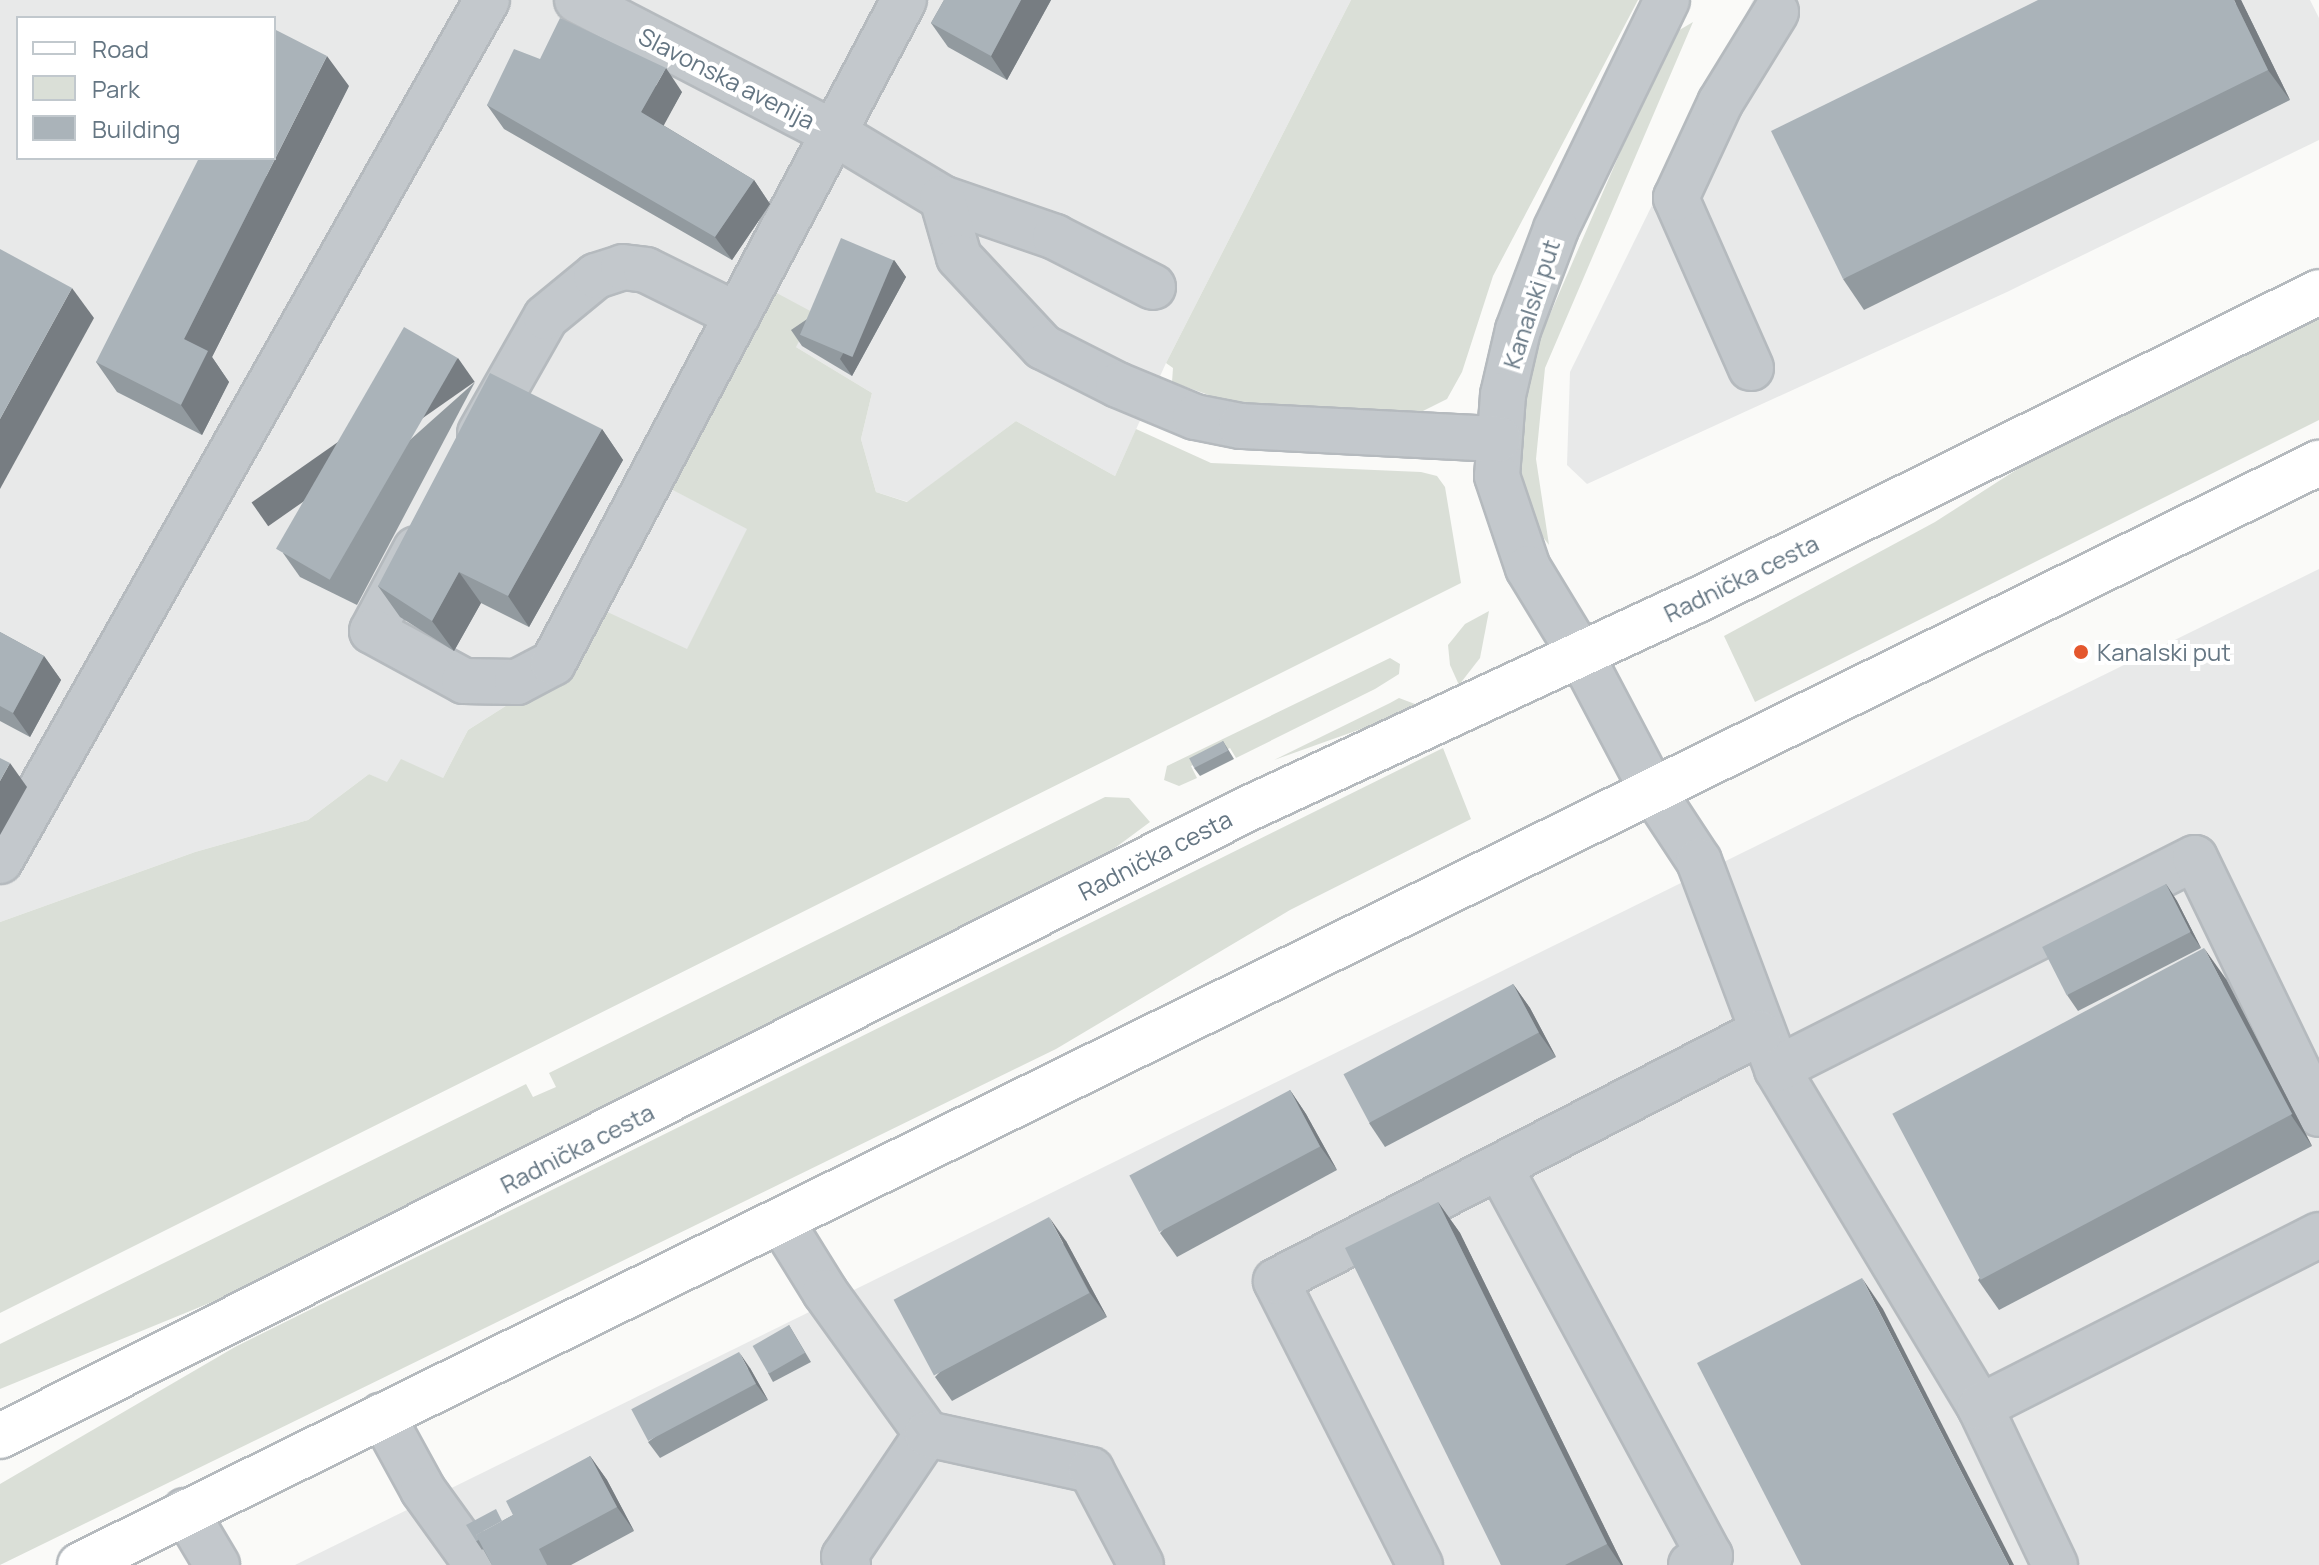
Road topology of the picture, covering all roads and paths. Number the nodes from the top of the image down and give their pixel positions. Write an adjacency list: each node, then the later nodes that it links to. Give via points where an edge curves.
1 (487, 0): 18 (street)
2 (577, 0): 6 (street, Slavonska avenija)
3 (904, 0): 6 (street)
4 (1667, 0): 12 (street, Kanalski put, via 1556,229 1518,330)
5 (1775, 4): 11 (street, via 1676,198)
6 (834, 133): 7 (street, Slavonska avenija); 10 (street)
7 (942, 198): 8 (street, Slavonska avenija, via 1055,237); 12 (street, via 959,257 1043,347 1118,385 1195,417 1241,426)
8 (1153, 287)
9 (2319, 292): 16 (main road, Radnička cesta)
10 (737, 315): 14 (street, via 646,270 623,267 596,276 546,317); 15 (street, via 553,663 517,682 464,681 372,631)
11 (1751, 368)
12 (1499, 439): 16 (street, Kanalski put, via 1497,476 1523,554)
13 (2319, 463): 17 (main road)
14 (460, 469)
15 (438, 510)
16 (1581, 655): 17 (street, Kanalski put); 27 (main road, Radnička cesta, via 1245,810)
17 (1651, 788): 19 (street, Kanalski put, via 1699,861); 22 (main road)
18 (0, 861)
19 (1768, 1051): 20 (street, via 2195,858); 21 (street); 24 (street, Kanalski put)
20 (2319, 1114)
21 (1501, 1170): 34 (street, via 1276,1281); 35 (street, via 1710,1556)
22 (781, 1221): 25 (main road); 26 (street)
23 (2319, 1235): 24 (street)
24 (1980, 1407): 36 (street, Kanalski put)
25 (382, 1415): 28 (main road); 31 (street, via 423,1490)
26 (927, 1434): 32 (street, via 844,1557); 33 (street, via 1091,1470)
27 (0, 1436)
28 (185, 1511): 29 (main road); 30 (street)
29 (80, 1565)
30 (217, 1565)
31 (477, 1565)
32 (848, 1565)
33 (1141, 1565)
34 (1420, 1565)
35 (1691, 1565)
36 (2055, 1565)

